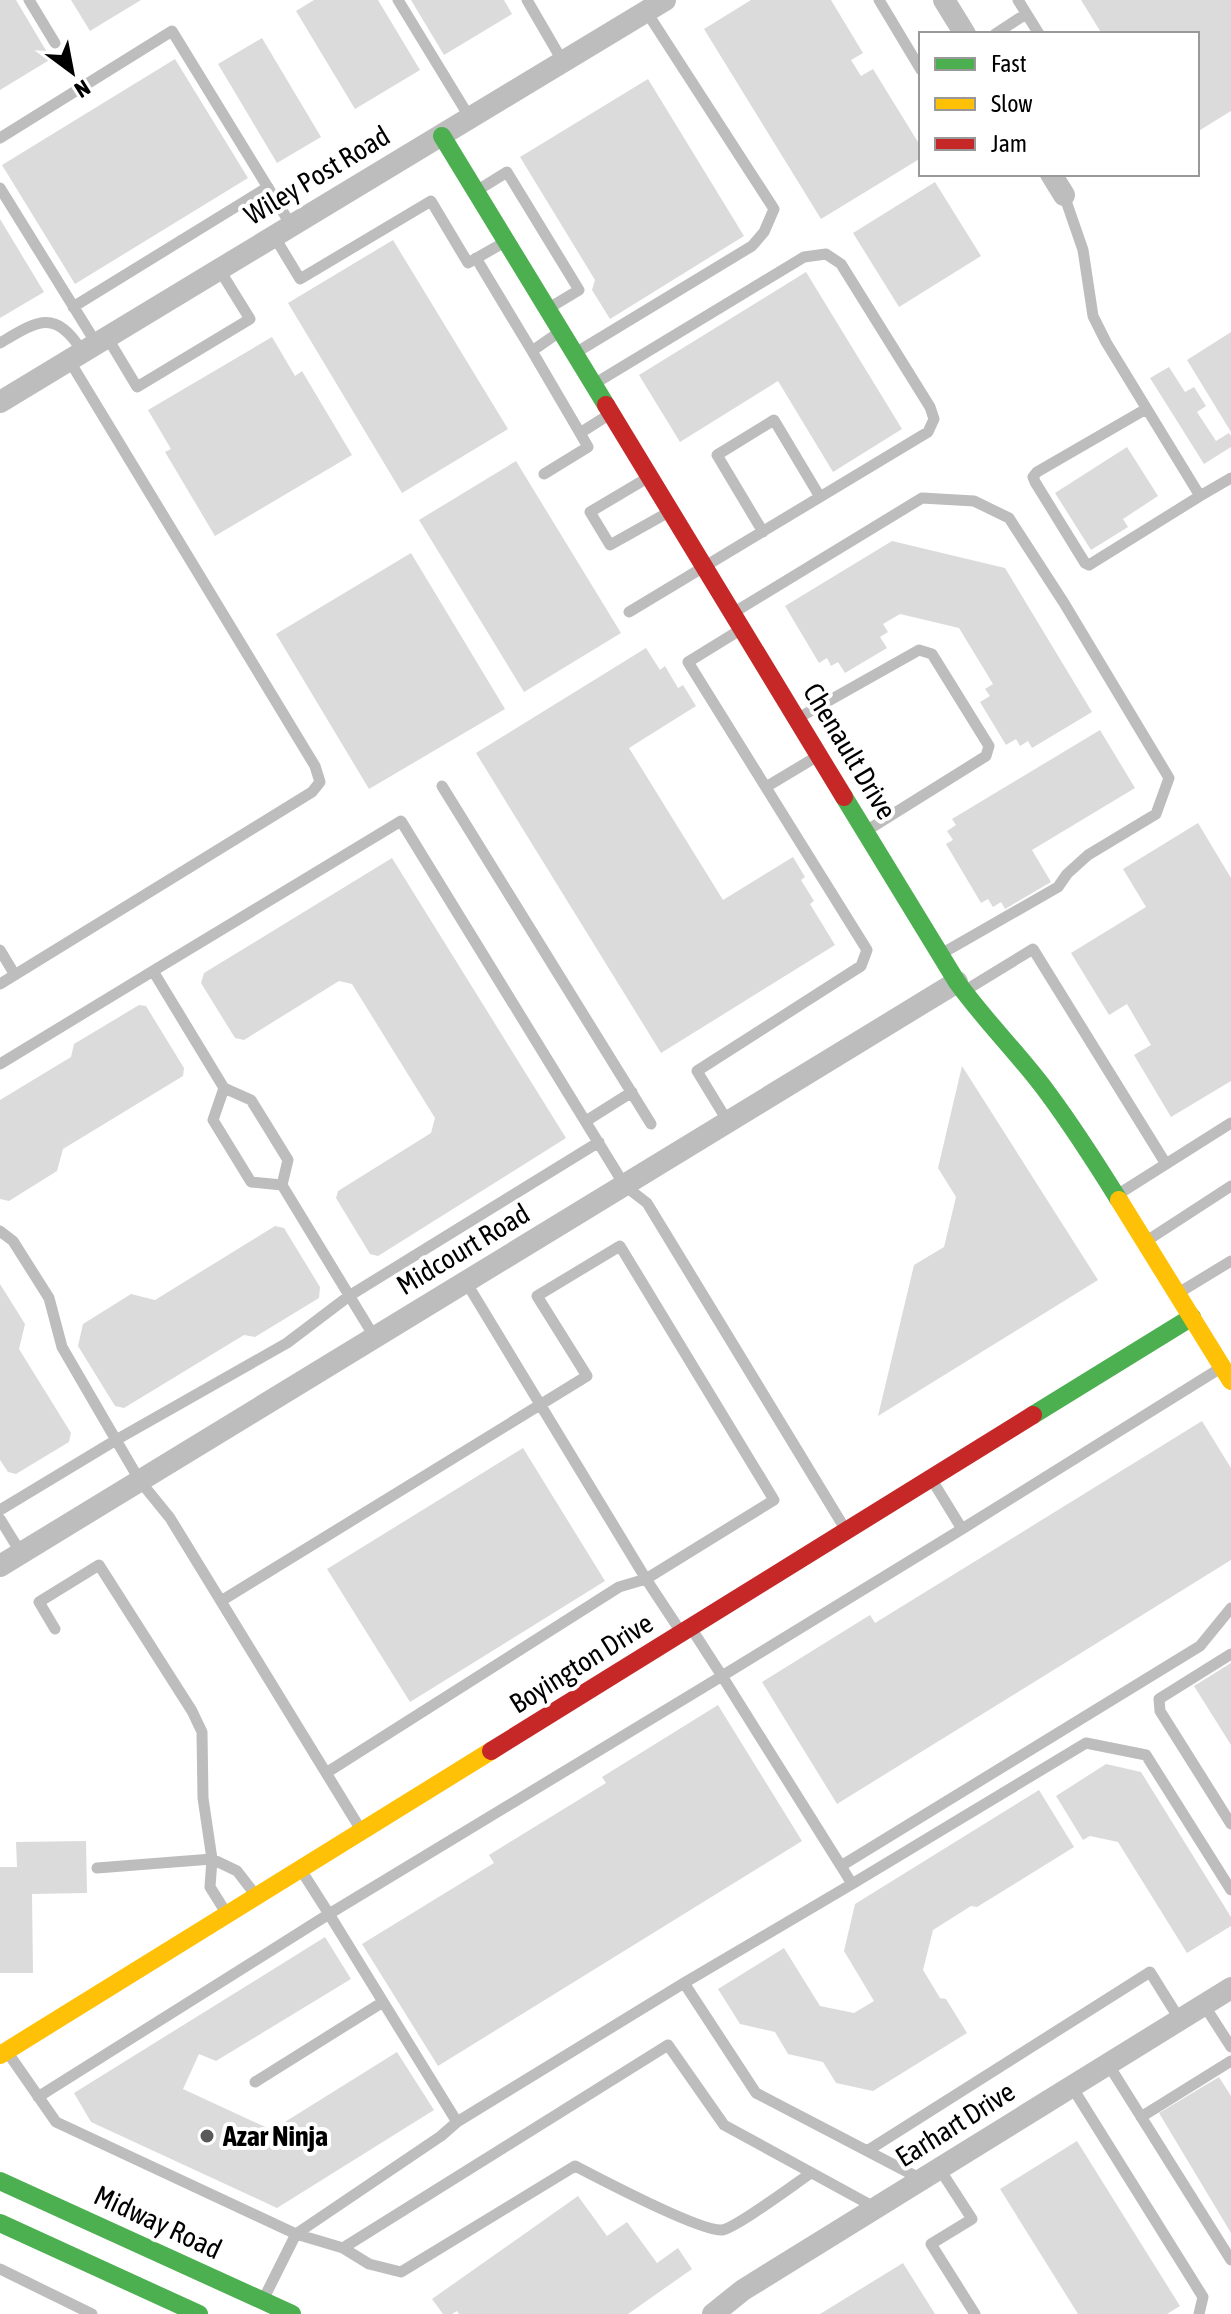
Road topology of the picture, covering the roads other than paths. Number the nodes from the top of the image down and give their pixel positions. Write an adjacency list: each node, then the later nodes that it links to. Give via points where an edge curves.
1 (29, 0): 12 (lane)
2 (398, 0): 15 (lane)
3 (527, 0): 13 (lane)
4 (879, 0): 14 (lane)
5 (944, 0): 9 (street)
6 (1018, 0): 8 (lane)
7 (656, 6): 13 (street, Wiley Post Road); 33 (lane, via 774,209 752,246)
8 (1026, 14): 10 (lane); 11 (lane)
9 (964, 32)
10 (998, 32)
11 (1038, 32)
12 (55, 43)
13 (563, 62): 15 (street, Wiley Post Road)
14 (919, 67)
15 (471, 119): 16 (street, Wiley Post Road)
16 (442, 136): 21 (street, Chenault Drive); 23 (street, Wiley Post Road)
17 (0, 138): 19 (lane, via 172,31)
18 (1052, 176): 22 (street)
19 (268, 187): 23 (lane); 27 (lane)
20 (0, 188): 27 (lane)
21 (476, 192): 24 (street, Chenault Drive); 28 (lane, via 507,172 579,290)
22 (1064, 195): 36 (lane, via 1083,250 1093,316)
23 (283, 230): 25 (lane, via 300,279 431,201 468,263); 26 (street, Wiley Post Road)
24 (507, 240): 25 (lane); 28 (street, Chenault Drive)
25 (476, 258): 32 (lane)
26 (219, 269): 31 (street, Wiley Post Road); 31 (lane, via 250,319 137,387)
27 (73, 307): 31 (lane)
28 (548, 309): 29 (street, Chenault Drive)
29 (562, 331): 32 (lane); 33 (street, Chenault Drive)
30 (0, 343): 31 (lane, via 33,323 57,323)
31 (89, 348): 35 (street, Wiley Post Road); 57 (lane, via 320,782 312,792)
32 (532, 351): 38 (lane)
33 (575, 353): 34 (street, Chenault Drive)
34 (594, 384): 37 (street, Chenault Drive); 43 (lane, via 804,257 826,254 841,264 934,419 928,432)
35 (0, 402)
36 (1146, 409): 42 (lane); 42 (lane, via 1033,477 1085,563)
37 (611, 413): 38 (lane); 40 (street, Chenault Drive)
38 (580, 433): 39 (lane, via 588,447)
39 (544, 474)
40 (649, 477): 44 (street, Chenault Drive); 44 (lane, via 590,512 610,545)
41 (1231, 478): 42 (lane)
42 (1200, 496)
43 (820, 497): 45 (lane); 45 (lane, via 774,420 717,455)
44 (670, 511): 46 (street, Chenault Drive)
45 (763, 532): 46 (lane)
46 (704, 567): 47 (lane); 48 (street, Chenault Drive)
47 (629, 612)
48 (737, 621): 49 (street, Chenault Drive); 52 (lane, via 688,662); 55 (lane, via 922,498 974,501 1009,518 1064,603 1169,778 1164,797 1156,814 1088,855 1058,887)
49 (798, 719): 50 (street, Chenault Drive); 53 (lane, via 919,650 932,654 989,746 986,756)
50 (820, 755): 52 (lane); 53 (street, Chenault Drive)
51 (442, 786): 62 (lane)
52 (766, 787): 64 (lane, via 867,950 861,966 697,1071)
53 (865, 831): 55 (street, Chenault Drive)
54 (0, 950): 57 (lane)
55 (941, 954): 59 (street, Chenault Drive)
56 (153, 971): 60 (lane); 61 (lane); 63 (lane, via 401,821)
57 (15, 975): 58 (lane)
58 (0, 984)
59 (960, 987): 64 (street, Midcourt Road); 68 (lane, via 1033,949); 72 (street, Chenault Drive, via 1045,1089)
60 (0, 1064)
61 (224, 1088): 69 (lane, via 251,1100 288,1160); 69 (lane, via 213,1120 251,1182)
62 (632, 1092): 63 (lane); 66 (lane)
63 (586, 1121): 67 (lane)
64 (728, 1122): 70 (street, Midcourt Road)
65 (1231, 1123): 68 (lane)
66 (651, 1124)
67 (599, 1142): 70 (lane); 78 (lane)
68 (1166, 1164): 72 (lane)
69 (282, 1185): 78 (lane)
70 (625, 1186): 76 (street, Midcourt Road); 89 (lane, via 647,1203)
71 (1231, 1186): 74 (lane)
72 (1115, 1196): 74 (street, Chenault Drive)
73 (0, 1231): 83 (lane, via 13,1241 49,1298 62,1347)
74 (1145, 1243): 77 (street, Chenault Drive)
75 (1231, 1261): 77 (lane)
76 (466, 1282): 80 (street, Midcourt Road); 82 (lane)
77 (1177, 1295): 79 (street, Chenault Drive)
78 (349, 1296): 80 (lane); 83 (lane, via 287,1343)
79 (1192, 1317): 81 (street, Chenault Drive); 84 (street, Boyington Drive)
80 (375, 1338): 85 (street, Midcourt Road)
81 (1227, 1374): 88 (lane)
82 (540, 1404): 92 (lane); 92 (lane, via 587,1376 537,1296 620,1246 774,1500); 93 (lane)
83 (116, 1440): 85 (lane); 86 (lane)
84 (932, 1479): 88 (lane); 89 (street, Boyington Drive)
85 (140, 1481): 90 (street, Midcourt Road); 93 (lane, via 170,1518)
86 (0, 1510)
87 (0, 1519): 90 (lane)
88 (962, 1529): 98 (lane)
89 (846, 1531): 96 (street, Boyington Drive)
90 (21, 1553): 91 (street, Midcourt Road)
91 (0, 1566)
92 (646, 1579): 96 (lane); 99 (lane, via 619,1587)
93 (221, 1601): 99 (lane)
94 (1231, 1608): 103 (lane, via 1200,1646)
95 (55, 1629): 102 (lane, via 39,1602 99,1565 202,1732 203,1798)
96 (686, 1631): 98 (lane); 101 (street, Boyington Drive)
97 (1231, 1654): 100 (lane, via 1159,1699 1160,1711)
98 (722, 1676): 103 (lane); 109 (lane)
99 (326, 1773): 101 (lane)
100 (1231, 1824)
101 (362, 1832): 105 (street, Boyington Drive)
102 (212, 1859): 104 (lane); 108 (lane, via 237,1871); 110 (lane, via 210,1887)
103 (841, 1866): 106 (lane)
104 (97, 1868)
105 (301, 1870): 108 (street, Boyington Drive); 109 (lane)
106 (852, 1884): 107 (lane, via 1086,1743 1146,1755); 111 (lane)
107 (1231, 1890)
108 (257, 1897): 110 (street, Boyington Drive)
109 (329, 1914): 113 (lane); 122 (lane)
110 (227, 1915): 117 (street, Boyington Drive)
111 (684, 1983): 124 (lane); 125 (lane, via 756,2093)
112 (1231, 1988): 114 (street, Earhart Drive)
113 (383, 2002): 120 (lane); 124 (lane)
114 (1204, 2005): 115 (street, Earhart Drive); 116 (lane)
115 (1180, 2020): 119 (street, Earhart Drive); 125 (lane, via 1150,1972)
116 (1231, 2047)
117 (3, 2053): 122 (lane)
118 (1231, 2061): 123 (lane)
119 (1108, 2064): 121 (street, Earhart Drive); 123 (lane)
120 (255, 2082)
121 (1072, 2087): 127 (street, Earhart Drive); 141 (lane, via 1203,2297)
122 (38, 2097): 131 (lane, via 56,2122)
123 (1141, 2117): 133 (lane)
124 (457, 2122): 131 (lane)
125 (867, 2151): 127 (lane)
126 (811, 2173): 129 (lane); 132 (lane, via 723,2230 699,2225 575,2166 401,2272 369,2264); 132 (lane, via 724,2125 668,2045)
127 (930, 2174): 129 (street, Earhart Drive); 140 (lane, via 972,2219 931,2244)
128 (0, 2181): 135 (street, Midway Road)
129 (876, 2208): 139 (street, Earhart Drive)
130 (0, 2223): 137 (street)
131 (296, 2234): 132 (lane); 135 (lane)
132 (343, 2248)
133 (1231, 2260)
134 (0, 2269): 136 (lane)
135 (260, 2307): 138 (street, Midway Road)
136 (92, 2314)
137 (199, 2314)
138 (292, 2314)
139 (713, 2314)
140 (975, 2314)
141 (1199, 2314)

